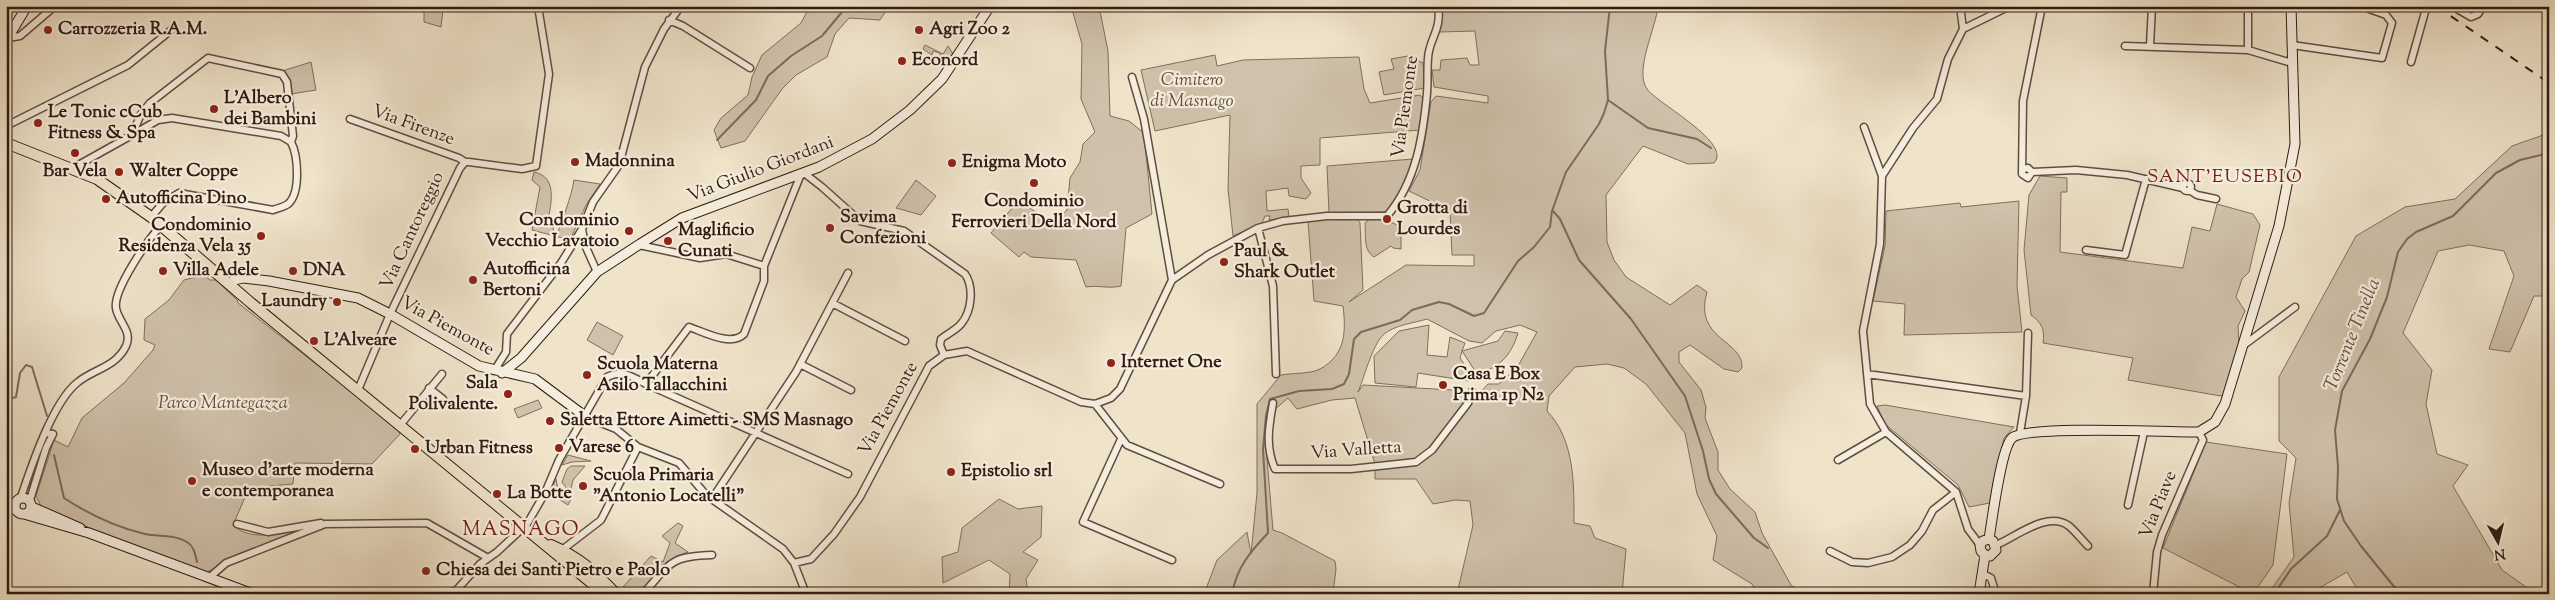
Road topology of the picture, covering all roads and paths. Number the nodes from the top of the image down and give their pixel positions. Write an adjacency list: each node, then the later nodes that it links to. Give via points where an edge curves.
1 (27, 6): 20 (street)
2 (55, 6): 20 (street, via 20,36)
3 (538, 6): 35 (street, Via Cantoreggio, via 549,74 536,166 522,168)
4 (680, 6): 17 (street)
5 (990, 6): 37 (street, Via Giulio Giordani, via 950,68 926,96 855,150)
6 (1438, 6): 43 (street, Via Piemonte, via 1438,23 1428,56 1427,92 1415,164 1401,200 1387,216 1327,216 1283,221)
7 (1960, 6): 19 (street)
8 (2010, 6): 19 (street)
9 (2042, 6): 39 (street, via 2023,101 2022,174 2026,178 2032,172 2076,170)
10 (2152, 6): 23 (street)
11 (2248, 6): 24 (street)
12 (2291, 6): 21 (street)
13 (2361, 6): 21 (street, via 2386,14 2392,24 2382,58)
14 (2420, 6): 25 (street, via 2426,12)
15 (2452, 6): 16 (street, via 2471,17 2478,14)
16 (2483, 6)
17 (669, 20): 27 (street); 44 (street, via 645,67 619,164 593,202)
18 (175, 27): 30 (street, via 128,65)
19 (1963, 28): 38 (street, via 1948,59 1937,99 1913,128)
20 (7, 40)
21 (2292, 45): 26 (street)
22 (2125, 46): 23 (street)
23 (2150, 46): 24 (street)
24 (2248, 50): 26 (street)
25 (2412, 62)
26 (2292, 63): 57 (street, via 2295,144 2279,226)
27 (750, 68)
28 (1132, 77): 50 (street, via 1144,119)
29 (350, 119): 35 (street, Via Firenze)
30 (6, 126)
31 (1864, 127): 38 (street)
32 (132, 135): 33 (street, via 158,120 172,118 281,136); 33 (street, via 140,114 150,102 208,58 282,74 287,82); 36 (street)
33 (292, 142): 41 (street, via 296,156 296,190 293,198 282,207 273,210 179,193 163,203)
34 (6, 143): 36 (main road)
35 (465, 162): 54 (street, Via Cantoreggio, via 454,178)
36 (73, 168): 41 (main road, via 97,179)
37 (802, 174): 45 (street, Via Giulio Giordani, via 682,218); 47 (street); 59 (street, via 822,186 860,221 904,231 965,274 971,289 968,311 960,325 941,339)
38 (1882, 176): 66 (street, via 1880,244 1863,331)
39 (2146, 179): 40 (street); 46 (street, via 2125,256)
40 (2216, 199)
41 (151, 217): 42 (main road)
42 (161, 226): 51 (main road); 92 (street, via 147,242 116,300 116,312 127,332 123,353 111,364 78,382 59,406)
43 (1258, 228): 50 (street, Via Piemonte, via 1208,255); 65 (street, via 1273,286)
44 (582, 229): 48 (street); 60 (street, via 561,263 507,334)
45 (639, 244): 47 (street, via 700,258 726,254); 48 (street, Via Giulio Giordani)
46 (2086, 250)
47 (764, 266): 68 (street, via 764,281 742,336 729,340 688,327)
48 (597, 272): 58 (street, Via Giulio Giordani)
49 (848, 273): 52 (street)
50 (1172, 280): 76 (street, via 1126,380 1111,398)
51 (229, 284): 54 (street, Via Piemonte, via 243,278 336,293 358,298); 70 (main road)
52 (834, 304): 56 (street); 61 (street)
53 (2295, 307): 57 (street)
54 (390, 314): 63 (street, Via Piemonte, via 466,360); 70 (street, Via Cantoreggio)
55 (2028, 333): 73 (street)
56 (906, 341)
57 (2244, 345): 82 (street, via 2225,404 2215,422)
58 (528, 350): 62 (street, Via Giulio Giordani); 67 (street, Via Giulio Giordani, via 515,369)
59 (944, 355): 76 (street, Via Piemonte, via 967,351 1081,402); 108 (street, Via Piemonte, via 930,366 860,497 834,534 811,559)
60 (502, 360): 62 (street); 63 (street)
61 (800, 364): 71 (street); 79 (street)
62 (512, 365): 63 (street, Via Giulio Giordani)
63 (499, 372): 67 (street, Via Piemonte)
64 (442, 374): 69 (street)
65 (1276, 374)
66 (1867, 374): 73 (street); 80 (street, via 1870,404)
67 (516, 375): 77 (street, Via Piemonte, via 543,383)
68 (646, 384): 77 (street, via 626,373 613,374 603,383); 79 (street)
69 (429, 388): 74 (street); 78 (street)
70 (358, 390): 78 (main road)
71 (850, 390)
72 (1472, 391): 75 (street, Via Valletta, via 1468,403 1432,450 1416,462 1351,469 1275,469 1271,460 1268,425)
73 (2026, 396): 83 (street)
74 (443, 399)
75 (1273, 402)
76 (1095, 404): 84 (street)
77 (586, 417): 85 (street, Via Piemonte, via 616,429); 97 (street, via 572,436 545,493)
78 (400, 424): 97 (main road)
79 (757, 432): 87 (street); 91 (street)
80 (1886, 432): 86 (street); 89 (street)
81 (2144, 432): 82 (street); 83 (street, via 2062,430); 93 (street)
82 (2198, 432): 120 (street, Via Piave, via 2203,440 2157,552)
83 (2020, 433): 99 (street, via 2011,439 2004,454)
84 (1122, 439): 88 (street, via 1127,445); 107 (street, via 1082,522)
85 (638, 447): 91 (street, Via Piemonte, via 679,463); 102 (street, via 601,520)
86 (1838, 460)
87 (848, 474)
88 (1220, 484)
89 (1956, 492): 100 (street, via 1968,529); 103 (street, via 1933,510 1910,545 1892,557 1868,563 1852,562)
90 (6, 499): 92 (street)
91 (712, 499): 108 (street, Via Piemonte, via 783,549)
92 (23, 505): 94 (street); 110 (street, via 89,534)
93 (2128, 505)
94 (6, 507)
95 (237, 524): 96 (street, via 268,532)
96 (326, 524): 106 (street, via 426,523); 110 (street, via 226,563)
97 (523, 528): 98 (main road); 106 (street)
98 (541, 541): 102 (main road); 114 (main road)
99 (1993, 542): 100 (street, via 1983,540); 101 (street, via 2051,522 2068,525); 105 (street, via 1994,554)
100 (1980, 545): 105 (street, via 1980,551)
101 (2088, 546)
102 (562, 550): 115 (main road, via 571,553)
103 (1830, 552)
104 (712, 555): 116 (street, via 679,558)
105 (1985, 555): 109 (street)
106 (488, 558): 111 (street)
107 (1172, 560)
108 (794, 563): 117 (street)
109 (1983, 574): 118 (street); 119 (street, via 1991,578)
110 (210, 577): 112 (street)
111 (454, 592): 113 (street)
112 (253, 594)
113 (444, 594)
114 (605, 594)
115 (616, 594)
116 (643, 594)
117 (806, 594)
118 (1978, 594)
119 (1996, 594)
120 (2153, 594)

